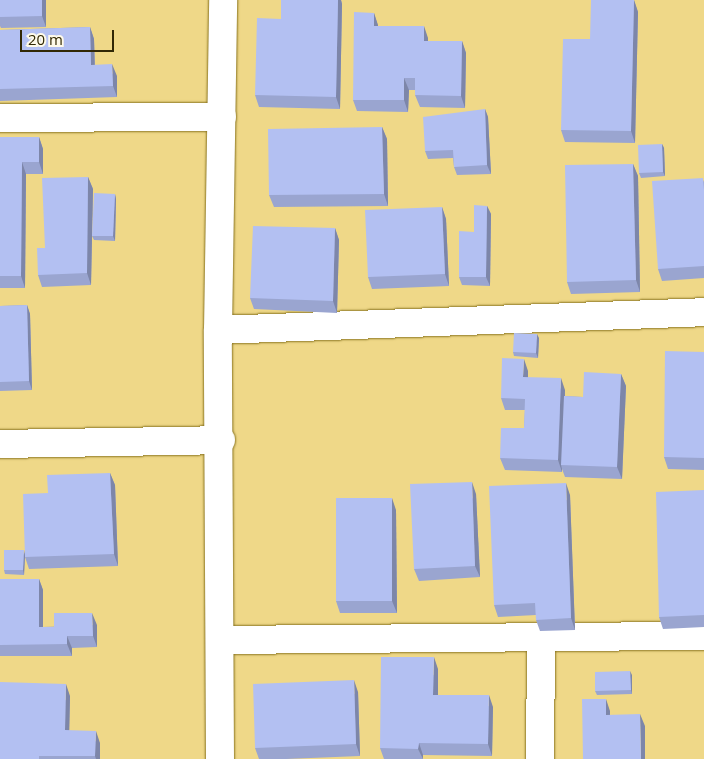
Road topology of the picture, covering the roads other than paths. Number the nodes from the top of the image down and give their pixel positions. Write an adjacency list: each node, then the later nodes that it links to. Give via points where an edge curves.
1 (223, 0): 2 (street)
2 (222, 117): 3 (street); 5 (street)
3 (0, 118)
4 (704, 312): 5 (street)
5 (218, 330): 6 (street)
6 (221, 440): 7 (street); 10 (street)
7 (0, 444)
8 (704, 636): 9 (street)
9 (541, 637): 10 (street); 12 (street)
10 (220, 640): 11 (street)
11 (220, 759)
12 (540, 759)

